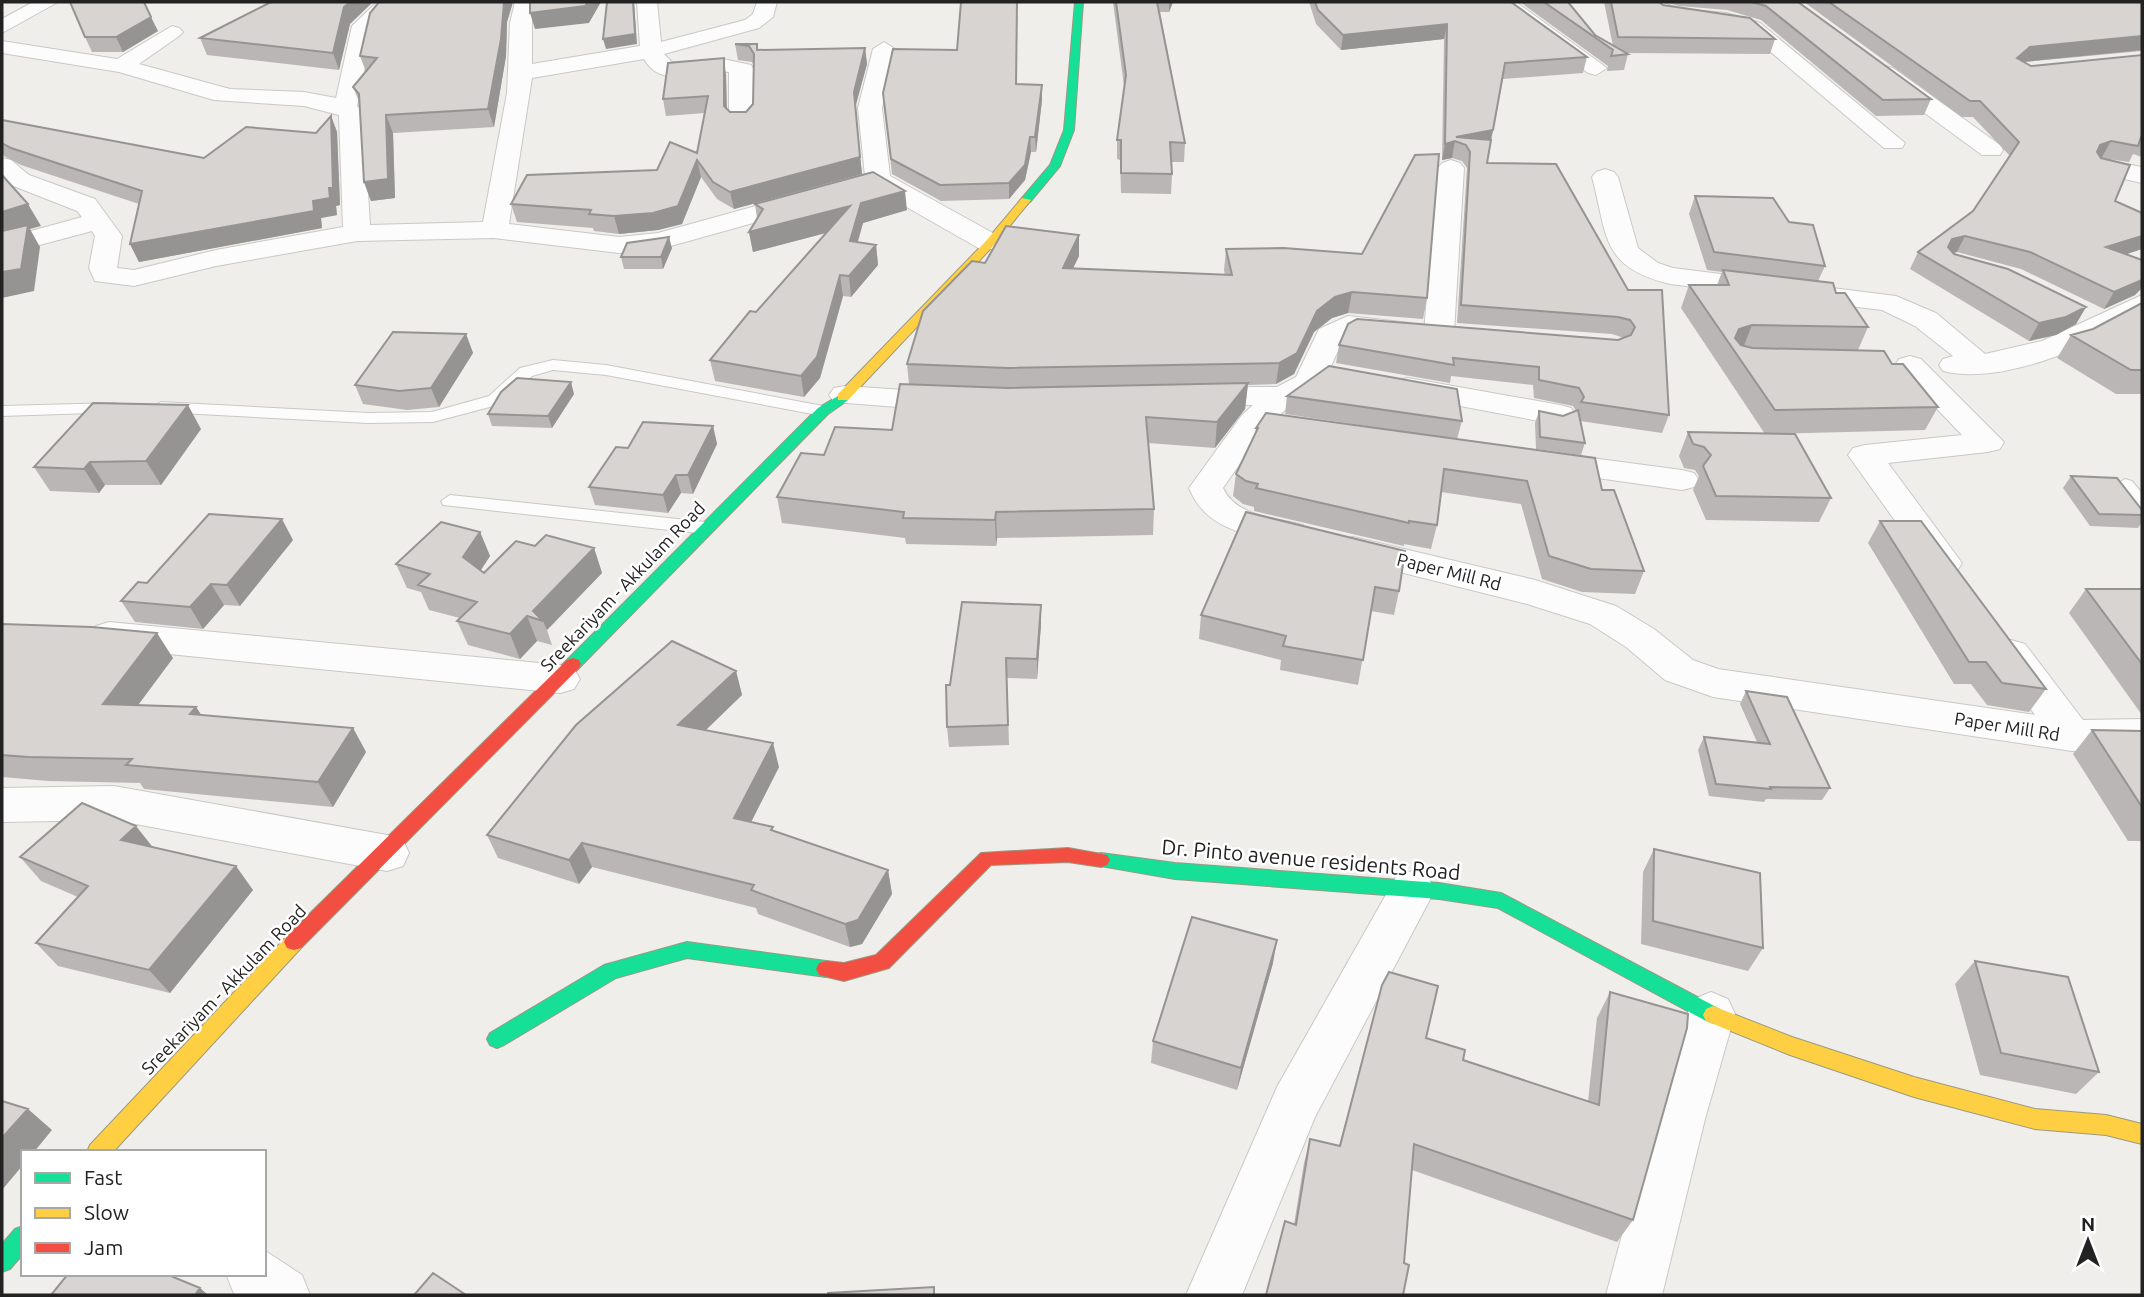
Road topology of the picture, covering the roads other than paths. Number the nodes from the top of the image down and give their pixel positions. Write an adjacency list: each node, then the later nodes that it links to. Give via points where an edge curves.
1 (546, 2): 18 (street, via 523,5)
2 (647, 2): 14 (street)
3 (767, 2): 14 (street, via 763,17 752,24)
4 (1079, 2): 32 (main road, Sreekariyam - Akkulam Road, via 1069,130 1055,166)
5 (1503, 2): 17 (street)
6 (1648, 2): 21 (street, via 1672,16 1728,18 1753,27)
7 (2, 3): 9 (street)
8 (389, 3): 19 (street, via 363,26)
9 (44, 4): 10 (street)
10 (2, 27)
11 (172, 32): 16 (street)
12 (2, 47): 16 (street)
13 (884, 49): 28 (street, via 870,108)
14 (651, 51): 18 (street); 20 (street, via 665,69 731,65 743,70)
15 (1863, 57): 22 (street)
16 (121, 66): 19 (street, via 213,93)
17 (1596, 68)
18 (521, 73): 30 (street)
19 (345, 108): 31 (street, via 351,112)
20 (740, 121)
21 (1893, 143)
22 (1992, 150)
23 (2, 165): 29 (street, via 20,180 86,205)
24 (2102, 167): 26 (street)
25 (1451, 168): 43 (street, Paper Mill Rd, via 1452,333 1348,325 1331,335 1330,373 1309,383)
26 (2142, 175)
27 (1605, 177): 37 (street, via 1625,252 1648,269 1670,276 1886,302 1927,318)
28 (878, 180): 30 (street, via 660,241 619,246); 32 (street)
29 (99, 221): 31 (street, via 109,236 105,275 134,278); 33 (street)
30 (494, 230): 31 (street)
31 (357, 233)
32 (990, 243): 40 (main road, Sreekariyam - Akkulam Road)
33 (2, 247)
34 (2142, 304): 36 (street)
35 (2069, 307): 36 (street)
36 (2105, 324): 37 (street, via 2067,344)
37 (1980, 365): 51 (street, via 1896,364 1987,442 1866,455)
38 (1384, 383): 44 (street)
39 (1163, 397): 43 (street)
40 (834, 403): 41 (street); 42 (lane, via 553,365 526,372 495,400 433,417 135,407); 50 (main road, Sreekariyam - Akkulam Road)
41 (985, 403)
42 (2, 411)
43 (1287, 412): 56 (street, Paper Mill Rd, via 1253,422 1206,488 1208,498 1239,521 1535,593 1603,615 1679,670 1713,683)
44 (1560, 415)
45 (1521, 459): 46 (street)
46 (1682, 480)
47 (2125, 485): 49 (lane)
48 (450, 501): 50 (lane)
49 (2142, 504)
50 (706, 528): 54 (main road, Sreekariyam - Akkulam Road)
51 (1965, 590)
52 (1989, 624): 56 (street)
53 (80, 633): 54 (street)
54 (559, 679): 58 (main road, Sreekariyam - Akkulam Road)
55 (2142, 734): 56 (street, Paper Mill Rd)
56 (2072, 736)
57 (2, 805): 58 (street, via 114,803)
58 (387, 853): 63 (main road, Sreekariyam - Akkulam Road, via 289,947)
59 (1412, 890): 60 (main road, Dr. Pinto avenue residents Road, via 1501,901); 61 (main road, Dr. Pinto avenue residents Road, via 1175,871 1068,855 987,858 882,962 844,972 687,950 611,971); 68 (street, via 1295,1104)
60 (1711, 1014): 62 (main road, Dr. Pinto avenue residents Road, via 1914,1087 2035,1119 2106,1125); 69 (street)
61 (497, 1039)
62 (2142, 1134)
63 (100, 1150)
64 (21, 1239): 65 (main road)
65 (2, 1261)
66 (257, 1276): 67 (street)
67 (282, 1295)
68 (1214, 1295)
69 (1634, 1295)

